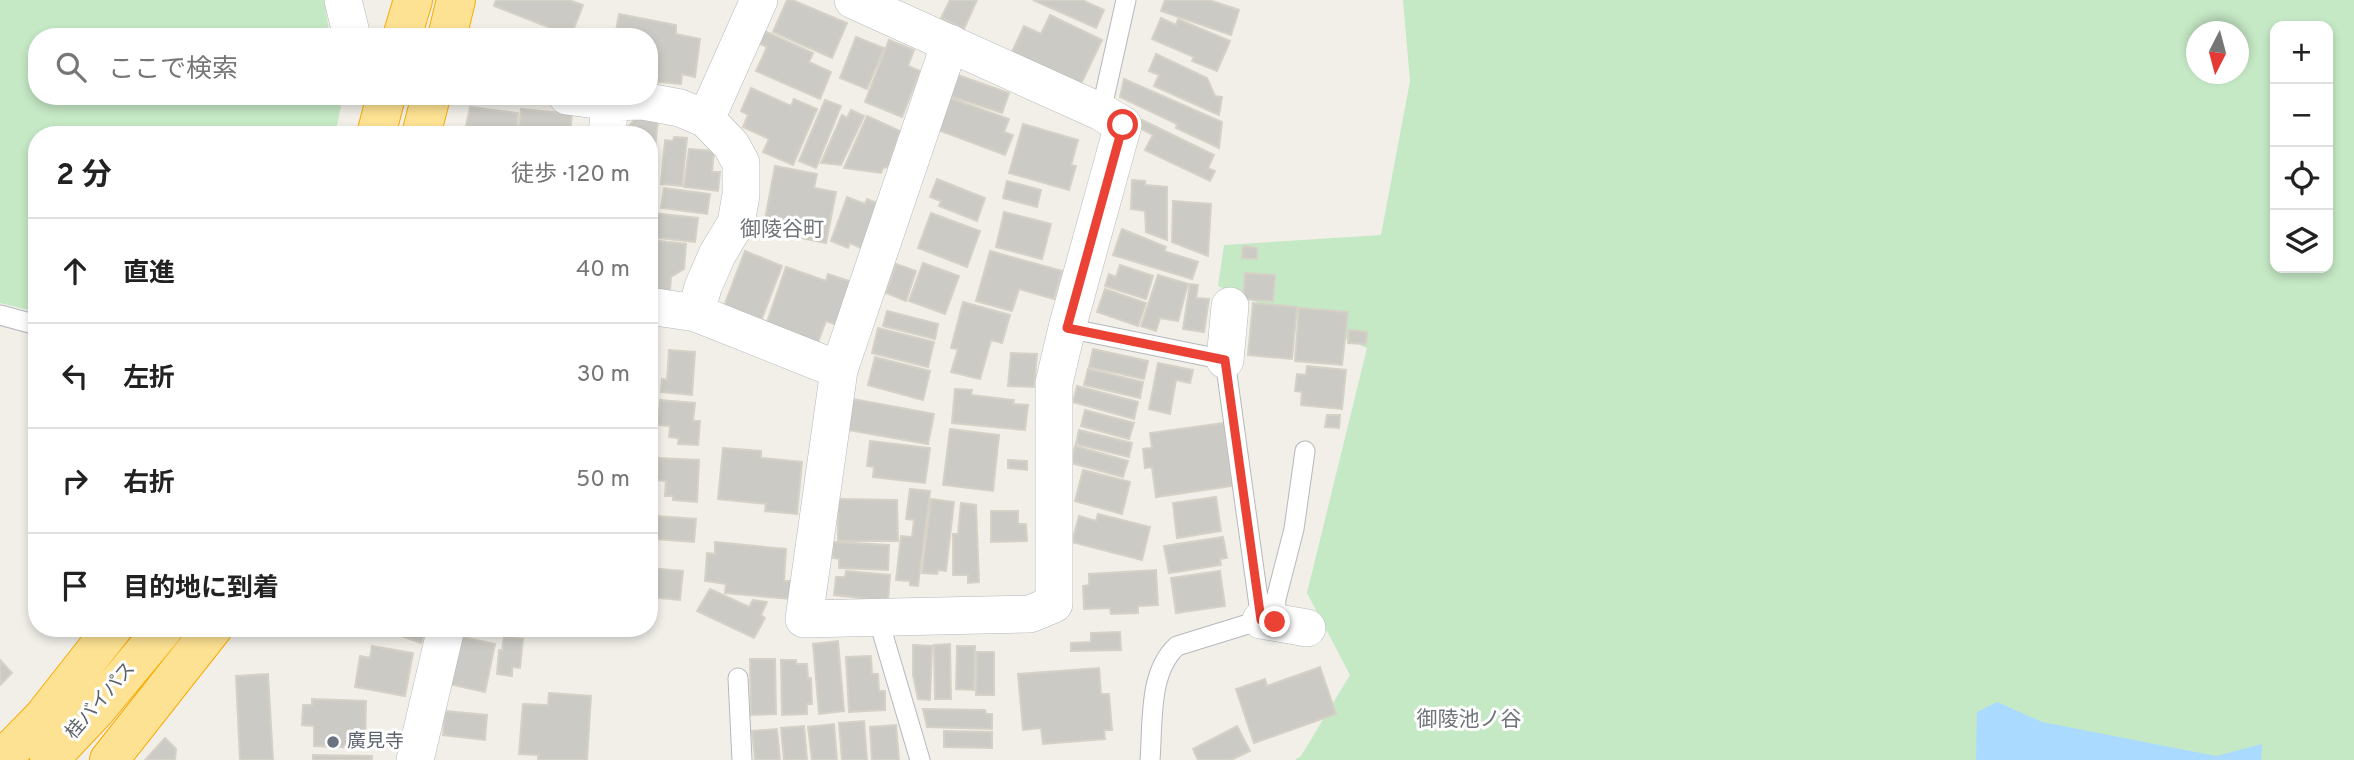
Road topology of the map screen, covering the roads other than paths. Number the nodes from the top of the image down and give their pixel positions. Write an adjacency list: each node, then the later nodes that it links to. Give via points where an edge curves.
1 (343, 0): 7 (street)
2 (413, 0): 8 (highway)
3 (456, 0): 9 (highway)
4 (759, 0): 17 (street)
5 (853, 0): 10 (street)
6 (1126, 0): 15 (lane)
7 (350, 28)
8 (405, 28)
9 (449, 28)
10 (950, 43): 15 (street); 26 (street)
11 (658, 104): 17 (street)
12 (429, 105): 18 (highway)
13 (584, 105): 16 (street)
14 (635, 105): 16 (street)
15 (1101, 112): 24 (street, via 1123,125)
16 (609, 118)
17 (706, 118): 20 (street, via 732,145 741,163 741,195 736,223 717,255)
18 (423, 126)
19 (1230, 306): 25 (street)
20 (696, 313): 21 (street); 26 (street)
21 (658, 314)
22 (0, 315): 23 (lane)
23 (28, 323)
24 (1067, 328): 25 (lane); 28 (street, via 1054,383 1054,604 1030,614)
25 (1225, 360): 29 (lane)
26 (839, 370): 28 (street, via 804,619)
27 (1305, 451): 29 (lane, via 1294,529 1276,598)
28 (878, 618): 40 (lane)
29 (1281, 623): 41 (lane, via 1177,646 1166,655 1157,676)
30 (106, 637): 35 (highway, via 43,717)
31 (154, 637): 36 (highway, 桂バイパス)
32 (206, 637): 37 (highway)
33 (444, 637): 38 (street)
34 (738, 678): 39 (lane)
35 (1, 760)
36 (49, 760)
37 (109, 760)
38 (415, 760)
39 (742, 760)
40 (920, 760)
41 (1150, 760)

